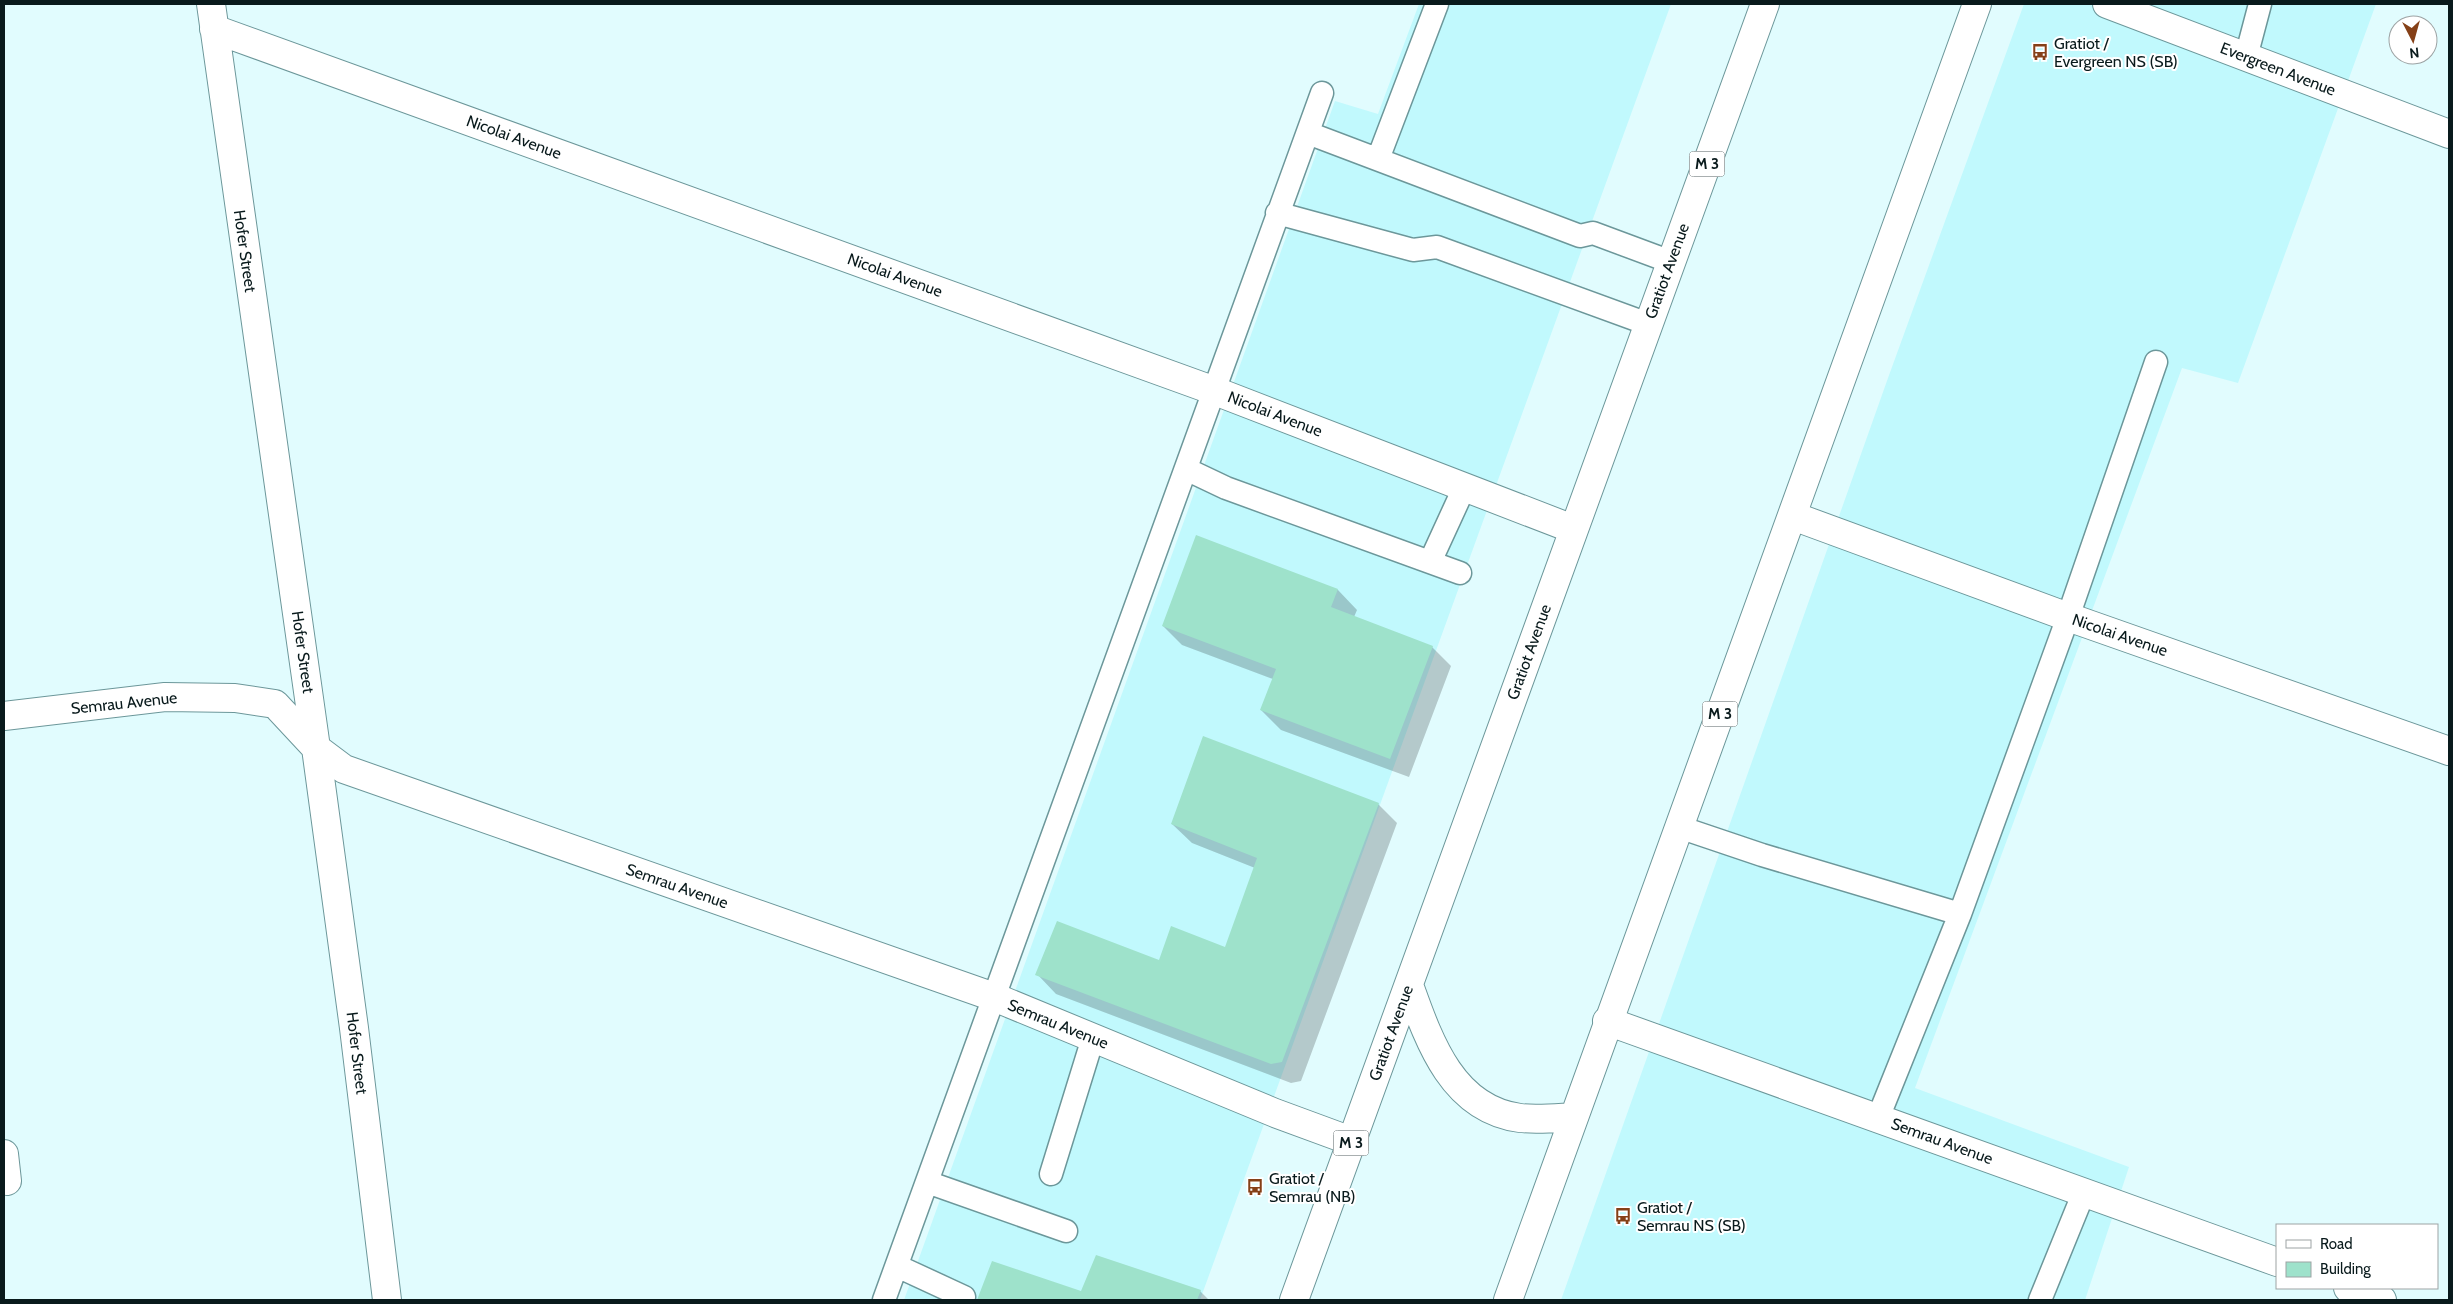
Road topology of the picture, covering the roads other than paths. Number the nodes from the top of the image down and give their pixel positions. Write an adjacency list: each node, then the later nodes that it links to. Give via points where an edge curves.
1 (1437, 4): 11 (lane)
2 (1765, 4): 13 (street, Gratiot Avenue / M 3)
3 (1977, 4): 19 (street, M 3)
4 (2107, 4): 7 (street, Evergreen Avenue)
5 (2260, 4): 7 (lane)
6 (212, 16): 16 (street, Nicolai Avenue); 25 (street, Hofer Street)
7 (2246, 57): 10 (street, Evergreen Avenue)
8 (1322, 93): 9 (lane)
9 (1308, 133): 11 (lane); 12 (lane)
10 (2449, 134)
11 (1378, 159): 13 (lane, via 1580,236 1593,233)
12 (1277, 213): 14 (lane, via 1413,250 1437,247); 16 (lane)
13 (1671, 262): 14 (street, Gratiot Avenue / M 3)
14 (1648, 324): 20 (street, Gratiot Avenue / M 3)
15 (2156, 362): 23 (lane)
16 (1214, 391): 17 (lane); 18 (street, Nicolai Avenue)
17 (1186, 469): 21 (lane, via 1226,488); 30 (lane)
18 (1464, 488): 20 (street, Nicolai Avenue); 21 (lane)
19 (1793, 516): 23 (street, Nicolai Avenue); 27 (street, M 3)
20 (1573, 529): 29 (street, Gratiot Avenue / M 3)
21 (1430, 562): 22 (lane)
22 (1460, 574)
23 (2068, 617): 26 (street, Nicolai Avenue); 28 (lane)
24 (4, 716): 25 (street, Semrau Avenue, via 165,697 235,698 275,704)
25 (316, 748): 30 (street, Semrau Avenue, via 344,768); 46 (street, Hofer Street)
26 (2449, 751)
27 (1679, 827): 28 (lane); 31 (street, M 3)
28 (1960, 914): 34 (lane)
29 (1409, 985): 33 (street, via 1439,1058 1457,1084 1474,1100 1495,1112 1520,1118); 35 (street, Gratiot Avenue / M 3)
30 (994, 998): 32 (street, Semrau Avenue); 39 (lane)
31 (1607, 1021): 33 (street, M 3); 34 (street, Semrau Avenue)
32 (1093, 1038): 35 (street, Semrau Avenue); 37 (lane)
33 (1574, 1116): 49 (street, M 3)
34 (1878, 1118): 40 (street, Semrau Avenue)
35 (1351, 1141): 48 (street, Gratiot Avenue / M 3)
36 (4, 1154): 38 (street)
37 (1051, 1174)
38 (7, 1181)
39 (927, 1182): 41 (lane); 43 (lane)
40 (2084, 1192): 42 (street, Semrau Avenue); 50 (lane)
41 (1066, 1231)
42 (2276, 1262)
43 (897, 1266): 45 (lane); 47 (lane)
44 (2351, 1289): 51 (street)
45 (964, 1297)
46 (387, 1300)
47 (884, 1300)
48 (1294, 1300)
49 (1508, 1300)
50 (2040, 1300)
51 (2382, 1300)

